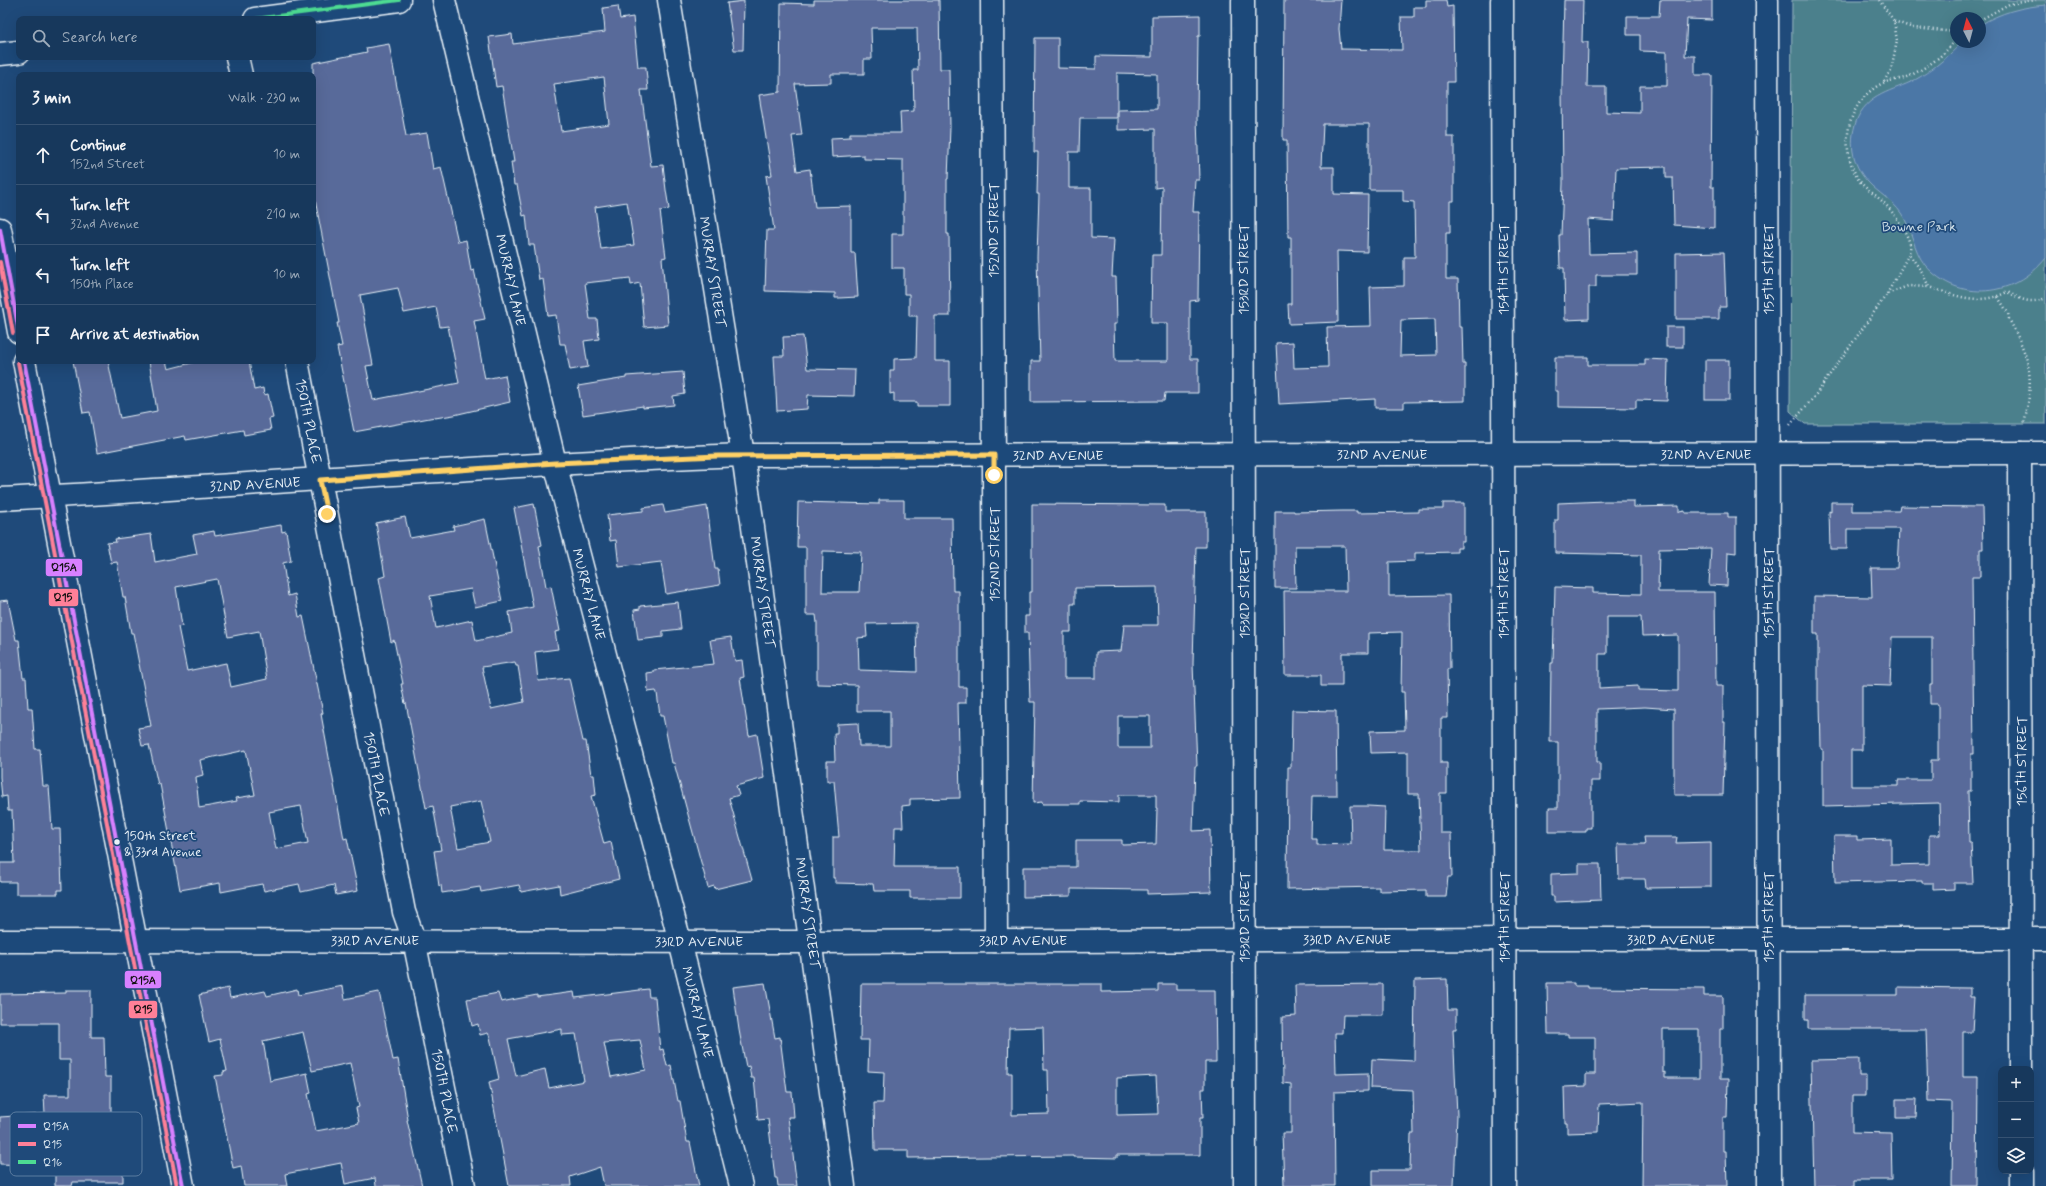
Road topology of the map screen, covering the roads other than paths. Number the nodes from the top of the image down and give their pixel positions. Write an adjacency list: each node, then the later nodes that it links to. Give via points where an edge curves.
1 (399, 0): 8 (street)
2 (444, 0): 24 (street, MURRAY LANE)
3 (670, 0): 22 (street, MURRAY STREET)
4 (992, 0): 23 (street, 152ND STREET)
5 (1243, 0): 19 (street, 153RD STREET)
6 (1502, 0): 20 (street, 154TH STREET)
7 (1768, 0): 21 (street, 155TH STREET)
8 (278, 16)
9 (16, 52): 10 (street)
10 (0, 54)
11 (238, 60): 12 (street)
12 (240, 72)
13 (0, 229): 14 (street)
14 (16, 316)
15 (25, 364): 26 (street)
16 (298, 364): 25 (street, 150TH PLACE)
17 (2020, 453): 18 (street, 32ND AVENUE); 21 (street, 32ND AVENUE); 31 (street, 156TH STREET)
18 (2046, 453)
19 (1244, 454): 20 (street, 32ND AVENUE); 23 (street, 32ND AVENUE); 28 (street, 153RD STREET)
20 (1503, 454): 21 (street, 32ND AVENUE); 29 (street, 154TH STREET)
21 (1768, 454): 30 (street, 155TH STREET)
22 (743, 455): 23 (street, 32ND AVENUE); 24 (street, 32ND AVENUE); 38 (street, MURRAY STREET)
23 (994, 455): 35 (street, 152ND STREET)
24 (555, 463): 25 (street, 32ND AVENUE); 37 (street, MURRAY LANE)
25 (320, 480): 26 (street, 32ND AVENUE); 34 (street, 150TH PLACE, via 404,912)
26 (49, 496): 27 (street, 32ND AVENUE); 33 (street)
27 (0, 499)
28 (1244, 939): 29 (street, 33RD AVENUE); 35 (street, 33RD AVENUE); 45 (street, 153RD STREET)
29 (1504, 939): 30 (street, 33RD AVENUE); 46 (street, 154TH STREET)
30 (1768, 939): 31 (street, 33RD AVENUE); 47 (street, 155TH STREET)
31 (2021, 939): 32 (street, 33RD AVENUE); 39 (street, 156TH STREET)
32 (2046, 939)
33 (135, 940): 34 (street, 33RD AVENUE); 36 (street, 33RD AVENUE); 41 (street)
34 (414, 940): 37 (street, 33RD AVENUE); 42 (street, 150TH PLACE)
35 (996, 940): 38 (street, 33RD AVENUE)
36 (0, 941)
37 (680, 942): 38 (street, 33RD AVENUE); 43 (street, MURRAY LANE)
38 (812, 942): 44 (street, MURRAY STREET)
39 (2022, 1066)
40 (2022, 1174): 48 (street)
41 (183, 1186)
42 (464, 1186)
43 (741, 1186)
44 (844, 1186)
45 (1245, 1186)
46 (1505, 1186)
47 (1769, 1186)
48 (2022, 1186)

